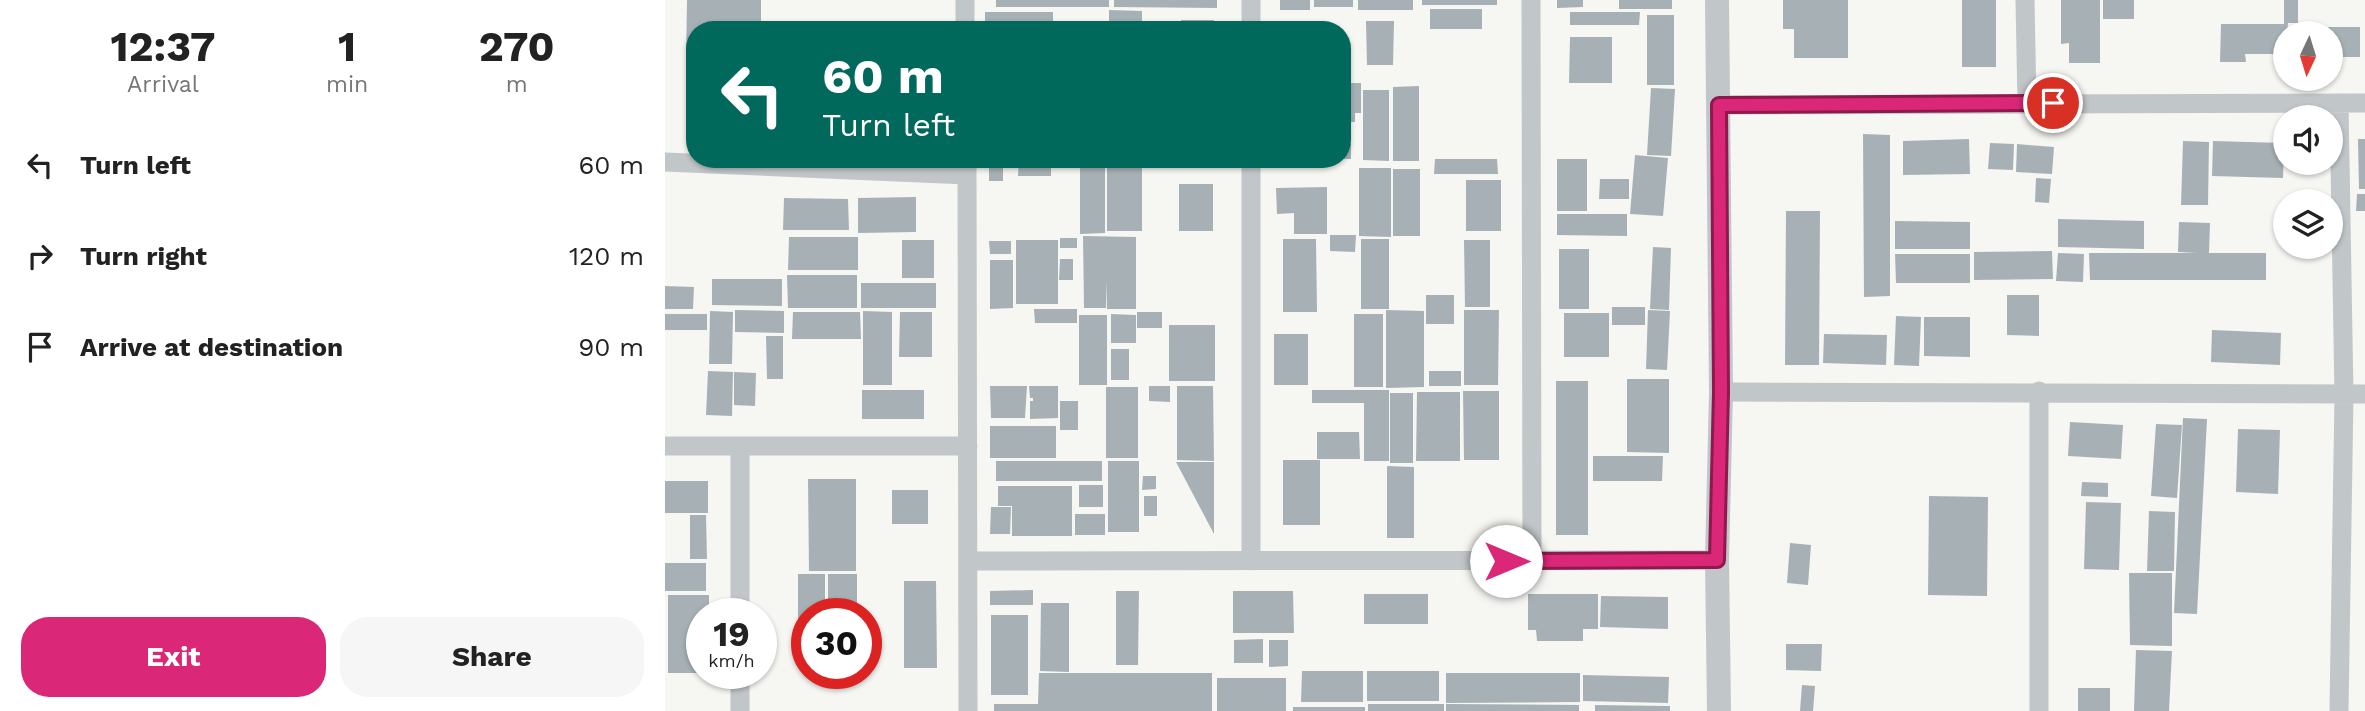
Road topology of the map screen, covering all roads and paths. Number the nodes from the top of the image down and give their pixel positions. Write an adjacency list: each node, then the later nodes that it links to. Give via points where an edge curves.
1 (965, 0): 6 (street)
2 (1251, 0): 7 (street)
3 (1531, 0): 26 (street)
4 (1717, 0): 11 (street)
5 (2025, 0): 8 (street)
6 (965, 21)
7 (1251, 21)
8 (2027, 103): 9 (street); 11 (street)
9 (2339, 103): 10 (street); 18 (street)
10 (2365, 103)
11 (1719, 105): 17 (street)
12 (665, 162): 13 (street)
13 (686, 162)
14 (967, 168): 22 (street)
15 (1251, 168): 25 (street)
16 (2039, 391): 17 (street); 18 (street); 32 (street)
17 (1721, 392): 23 (street)
18 (2344, 394): 19 (street); 33 (street)
19 (2365, 394)
20 (665, 446): 21 (street)
21 (740, 446): 22 (street); 27 (street)
22 (968, 446): 24 (street)
23 (1717, 560): 26 (street); 31 (street)
24 (968, 561): 25 (street); 30 (street)
25 (1251, 561): 26 (street)
26 (1532, 561)
27 (740, 598)
28 (740, 689): 29 (street)
29 (740, 711)
30 (968, 711)
31 (1719, 711)
32 (2039, 711)
33 (2339, 711)

